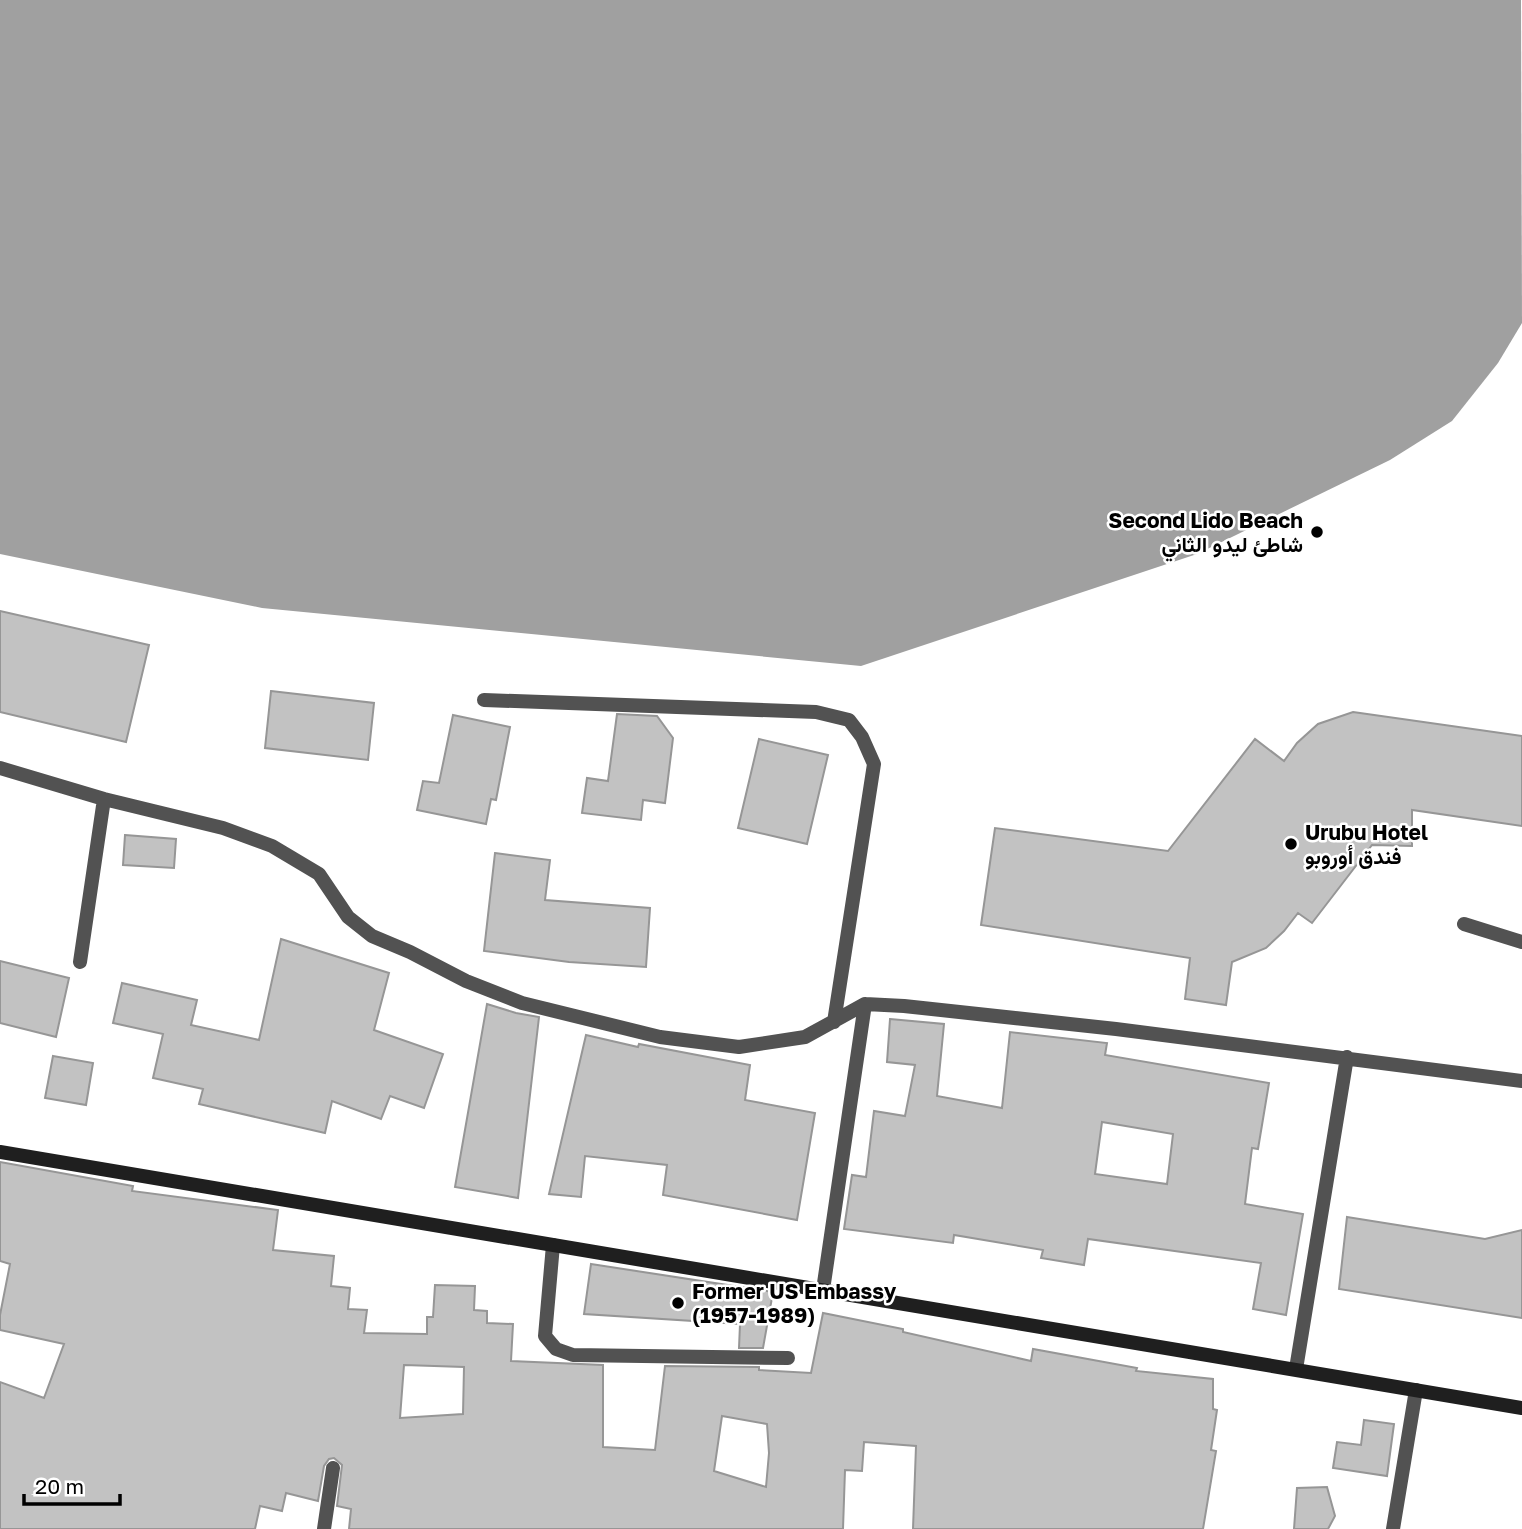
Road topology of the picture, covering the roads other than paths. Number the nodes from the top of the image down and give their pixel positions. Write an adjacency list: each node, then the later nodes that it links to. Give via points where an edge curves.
1 (484, 700): 8 (street, via 816,712 849,720 874,764)
2 (0, 768): 3 (street)
3 (104, 799): 6 (street); 8 (street, via 223,828 272,846 318,874 348,916 372,936 522,1003 660,1037 739,1047 805,1037)
4 (1464, 924): 5 (street)
5 (1522, 942)
6 (80, 962)
7 (866, 1004): 8 (street); 9 (street); 13 (street)
8 (834, 1022)
9 (1347, 1057): 10 (street); 15 (street)
10 (1522, 1081)
11 (0, 1152): 12 (main road)
12 (553, 1245): 13 (main road); 14 (street, via 545,1336 556,1349 573,1356)
13 (823, 1290): 15 (main road)
14 (788, 1359)
15 (1296, 1370): 16 (main road)
16 (1416, 1390): 17 (main road); 20 (street)
17 (1522, 1408)
18 (333, 1468): 19 (street)
19 (324, 1529)
20 (1393, 1529)

